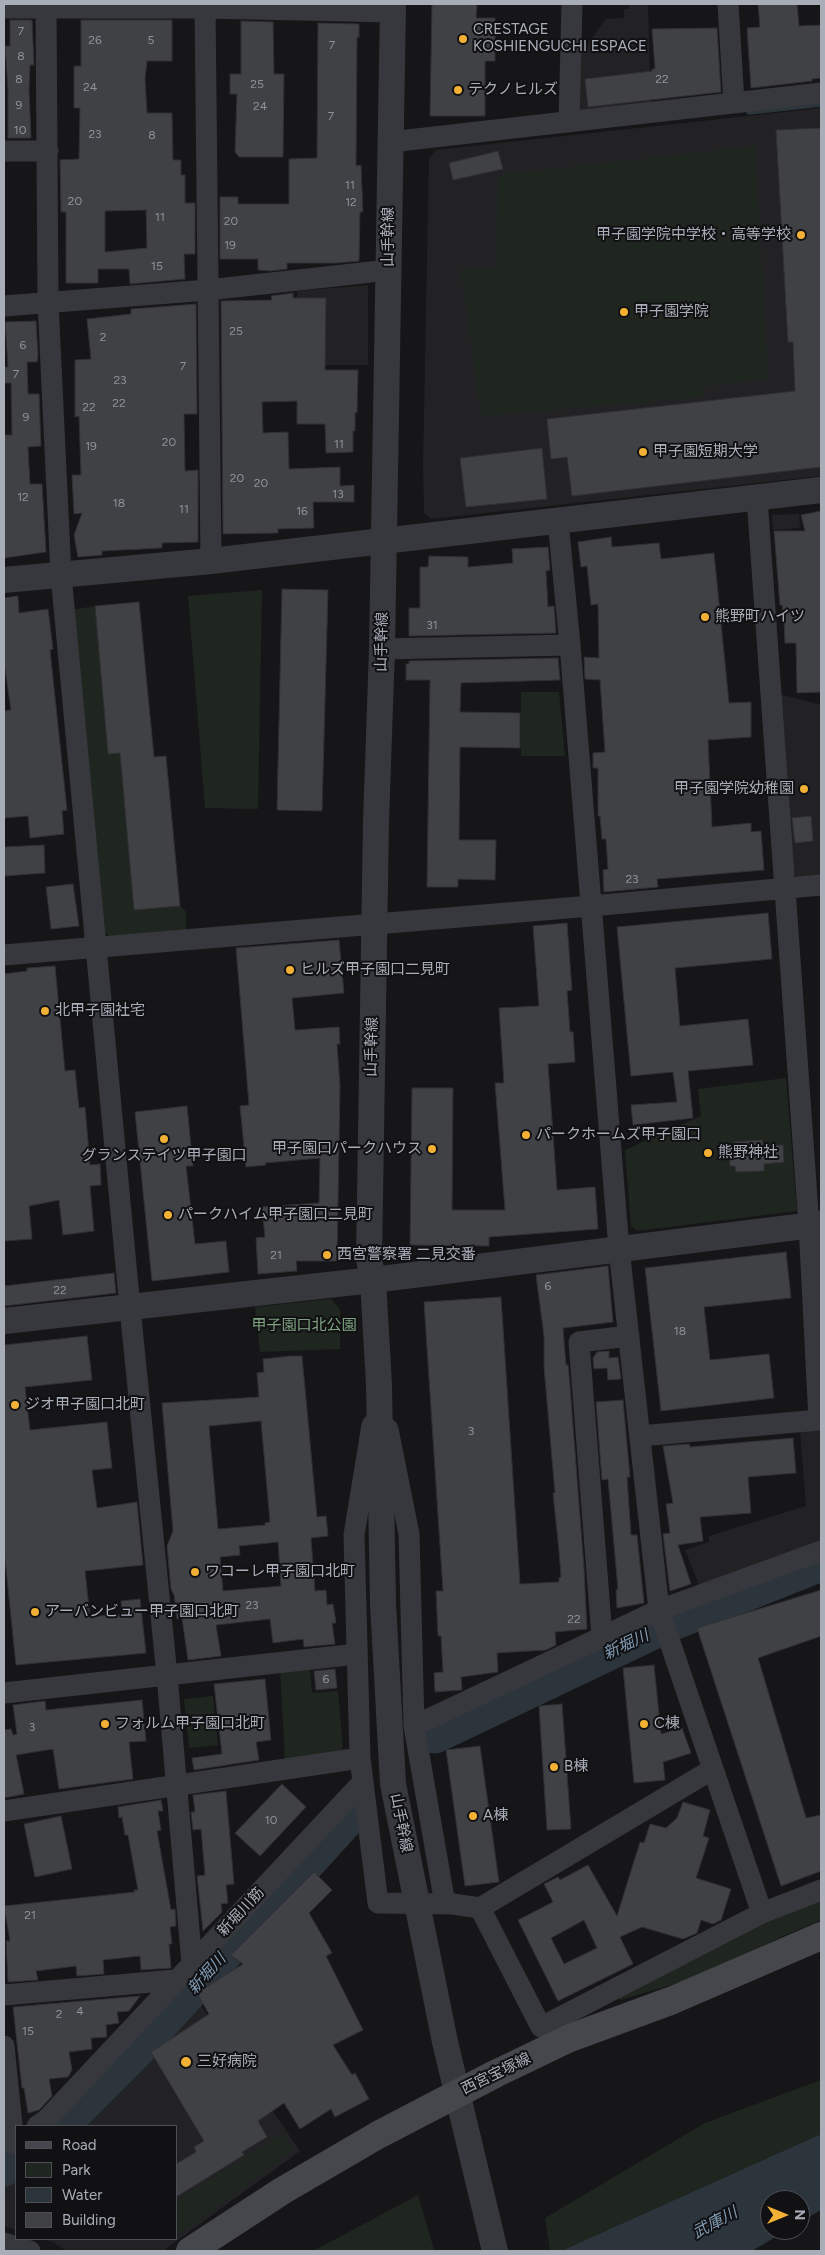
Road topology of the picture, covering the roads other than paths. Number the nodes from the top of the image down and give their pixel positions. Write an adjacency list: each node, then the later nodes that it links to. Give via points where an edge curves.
1 (572, 4): 9 (street)
2 (728, 4): 8 (street)
3 (46, 6): 4 (street); 5 (street); 12 (street)
4 (205, 6): 6 (street); 14 (street)
5 (4, 8)
6 (393, 8): 10 (street, 山手幹線)
7 (821, 93): 8 (street)
8 (734, 102): 9 (street)
9 (569, 122): 10 (street)
10 (390, 142): 13 (street, 山手幹線)
11 (4, 151): 12 (street)
12 (48, 151): 15 (street)
13 (389, 270): 14 (street); 20 (street, 山手幹線)
14 (208, 290): 15 (street); 21 (street)
15 (48, 302): 16 (street); 22 (street)
16 (4, 306)
17 (821, 490): 18 (street)
18 (757, 498): 19 (street); 27 (street)
19 (558, 521): 20 (street); 24 (street)
20 (382, 542): 21 (street); 25 (street, 山手幹線)
21 (211, 561): 22 (street)
22 (61, 575): 23 (street); 30 (street)
23 (4, 580)
24 (570, 645): 25 (street); 28 (street)
25 (382, 649): 29 (street, 山手幹線)
26 (821, 885): 27 (street)
27 (785, 888): 28 (street); 32 (street)
28 (591, 906): 29 (street); 33 (street)
29 (374, 924): 30 (street); 34 (street, 山手幹線, via 369,1259)
30 (95, 948): 31 (street); 35 (street)
31 (4, 956)
32 (815, 1225): 33 (street); 39 (street, via 819,1420)
33 (619, 1248): 34 (street); 37 (street)
34 (374, 1280): 35 (street); 38 (street, 山手幹線)
35 (130, 1308): 36 (street); 44 (street)
36 (4, 1321)
37 (629, 1336): 39 (street); 42 (street, via 579,1342)
38 (378, 1385): 43 (street, via 354,1535); 46 (street, via 409,1534); 61 (street, 山手幹線, via 383,1604 393,1784 444,2042)
39 (640, 1436): 41 (street)
40 (821, 1551): 41 (street)
41 (660, 1613): 42 (street); 48 (street)
42 (602, 1637): 46 (street)
43 (357, 1654): 44 (street); 47 (street)
44 (166, 1675): 45 (street); 50 (street)
45 (4, 1692)
46 (414, 1726): 53 (street)
47 (360, 1758): 49 (street); 50 (street)
48 (713, 1769): 54 (street); 55 (street)
49 (362, 1783): 53 (street, via 378,1903); 57 (street, 新堀川筋)
50 (175, 1785): 51 (street); 57 (street)
51 (4, 1811)
52 (821, 1890): 55 (street)
53 (444, 1904): 54 (street)
54 (480, 1908): 55 (street, via 541,2027)
55 (762, 1913)
56 (821, 1936): 61 (main road, 西宮宝塚線, via 673,2000 570,2038)
57 (192, 1964): 58 (street, 新堀川筋)
58 (175, 1980): 59 (street); 62 (street, 新堀川筋)
59 (4, 1995)
60 (4, 2046): 63 (street)
61 (460, 2106): 66 (main road, 西宮宝塚線, via 378,2136 282,2191); 67 (street, 山手幹線)
62 (38, 2125)
63 (11, 2145)
64 (4, 2242): 65 (street)
65 (30, 2251)
66 (190, 2251)
67 (495, 2251)

